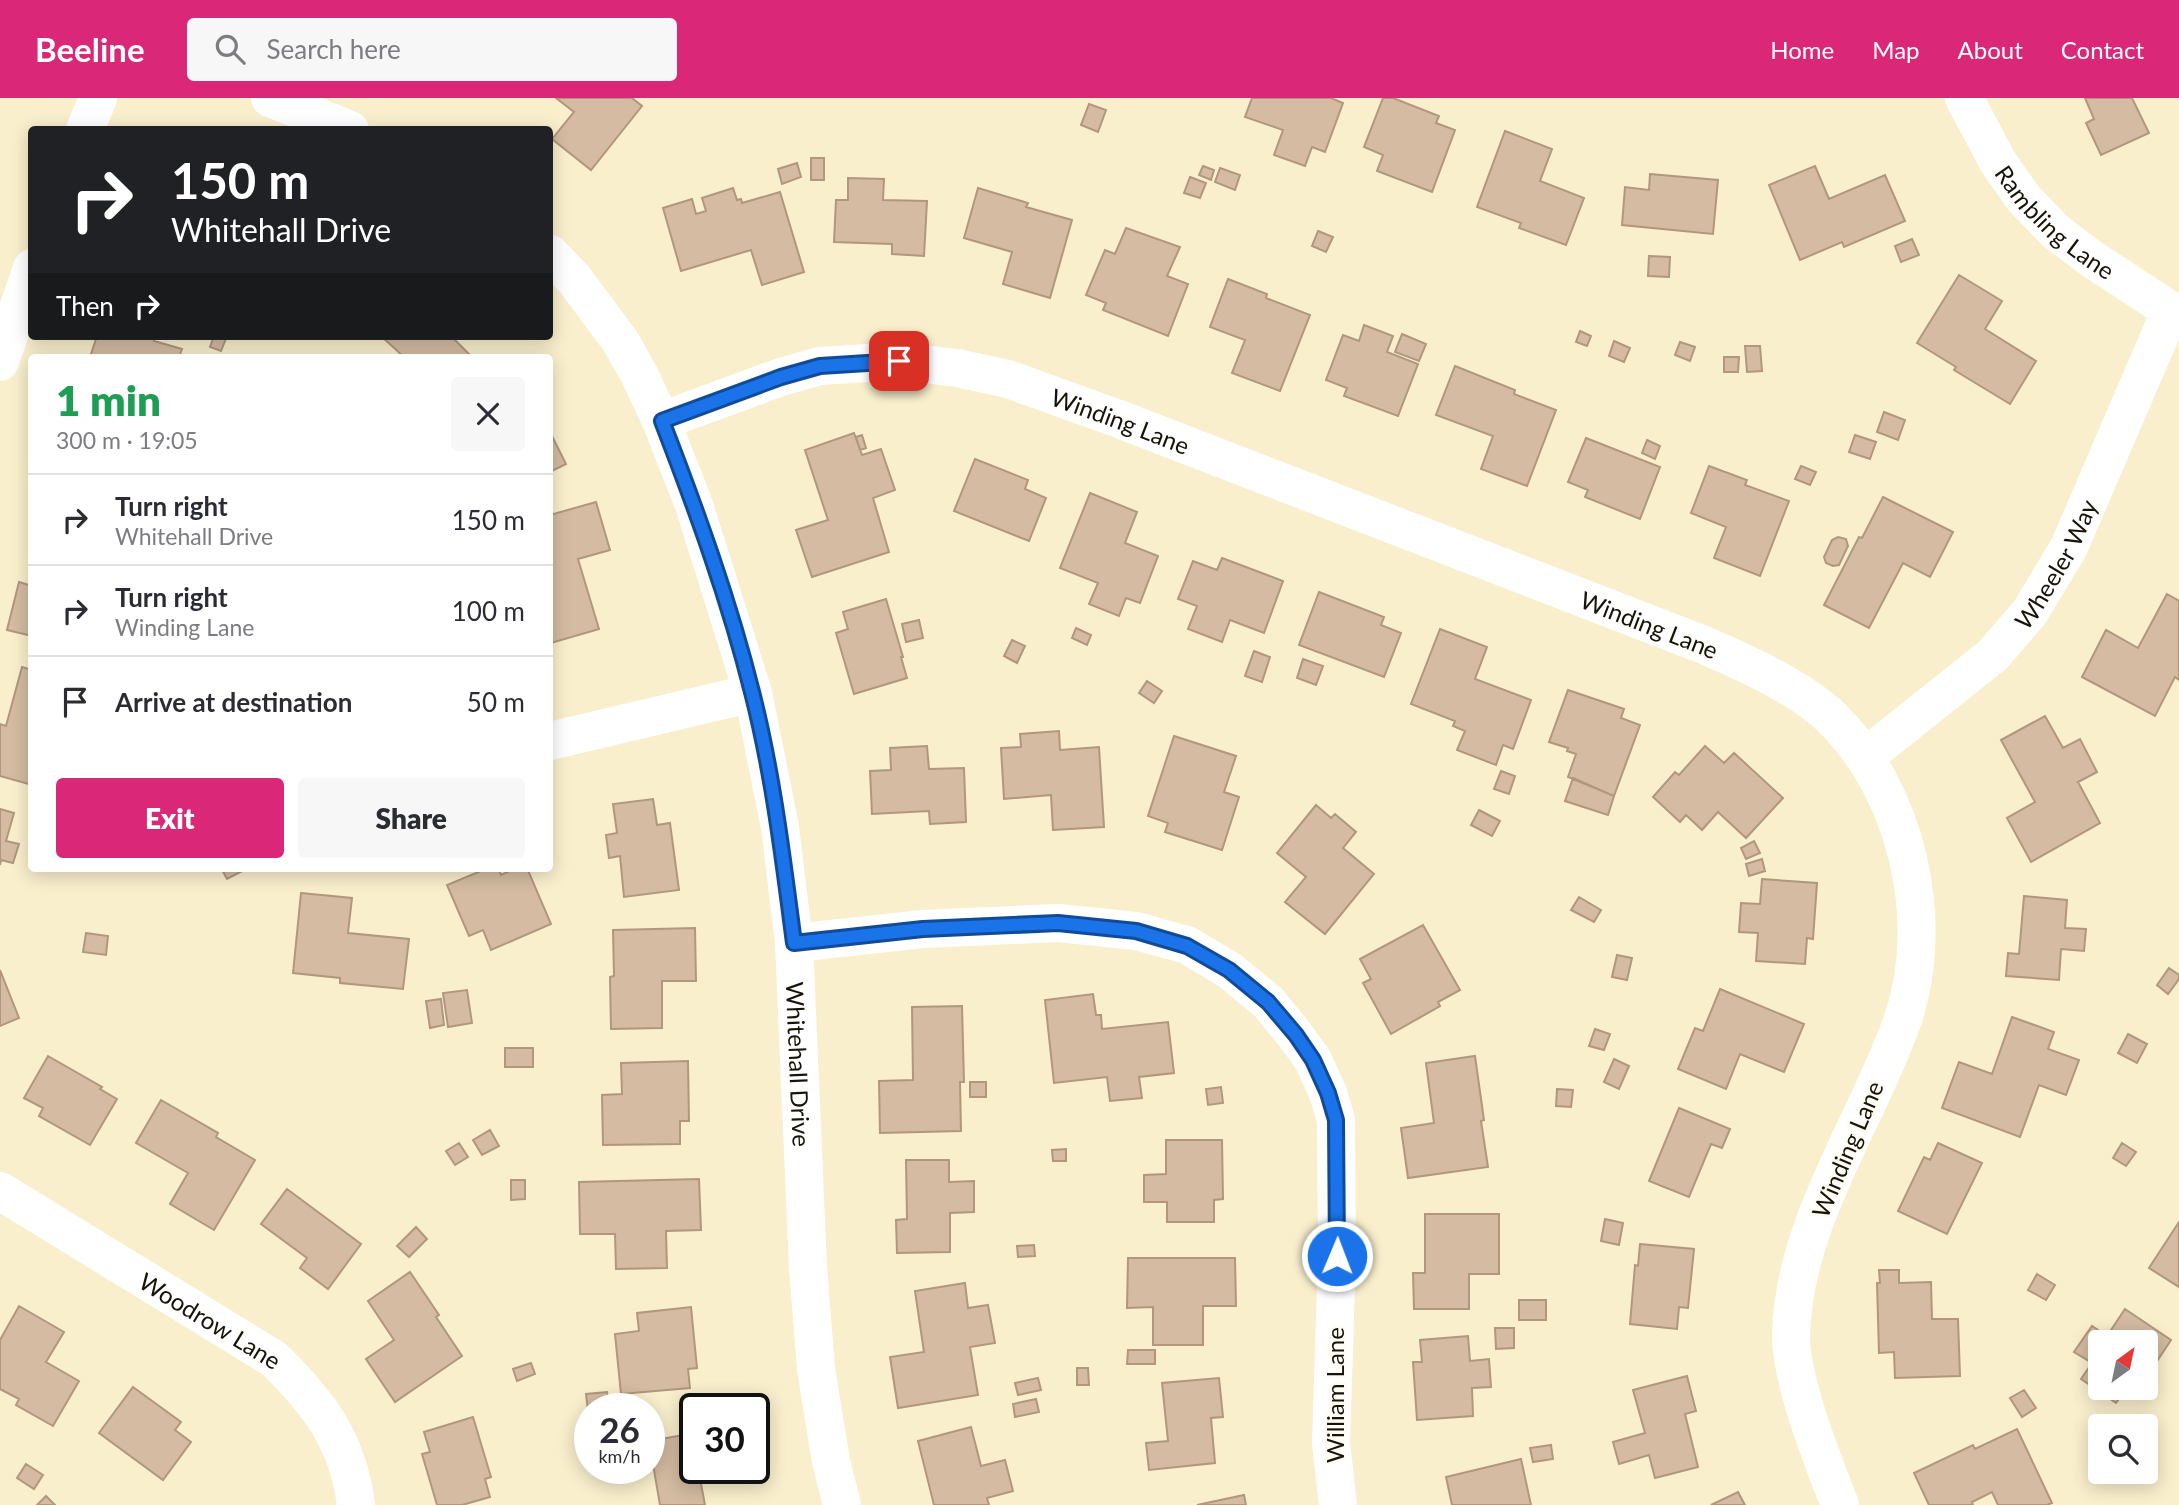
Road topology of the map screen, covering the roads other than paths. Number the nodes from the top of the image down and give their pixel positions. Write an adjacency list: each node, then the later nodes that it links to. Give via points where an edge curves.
1 (98, 98): 4 (street)
2 (270, 98): 5 (street)
3 (1964, 98): 8 (street, Rambling Lane, via 1998,162 2024,199 2056,232)
4 (87, 126)
5 (340, 126)
6 (553, 257): 10 (street, Whitehall Drive, via 621,342)
7 (28, 280): 9 (street)
8 (2175, 314): 13 (street, Wheeler Way, via 2069,547 2030,612 1993,655)
9 (0, 362)
10 (662, 421): 11 (street, Whitehall Drive, via 694,505); 13 (street, Winding Lane, via 820,366 899,361 1008,379 1752,666 1831,717)
11 (752, 693): 12 (street); 14 (street, Whitehall Drive, via 779,827)
12 (553, 740)
13 (1865, 757): 19 (street, Winding Lane, via 1884,788 1898,826 1916,901 1912,983 1902,1020 1823,1200 1795,1292 1791,1336 1797,1377)
14 (794, 943): 17 (street, Whitehall Drive, via 816,1370); 18 (street, William Lane, via 923,929 1058,923 1136,931 1187,946 1229,970 1268,1002 1313,1060 1336,1120 1331,1442)
15 (0, 1191): 16 (street, Woodrow Lane, via 274,1359 328,1421 345,1459)
16 (356, 1505)
17 (842, 1505)
18 (1338, 1505)
19 (1840, 1505)

